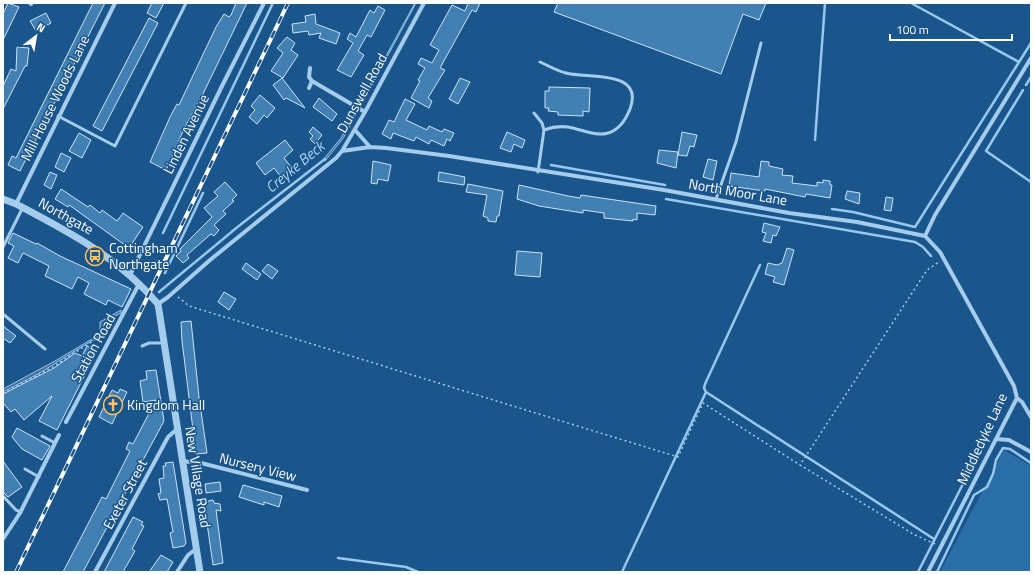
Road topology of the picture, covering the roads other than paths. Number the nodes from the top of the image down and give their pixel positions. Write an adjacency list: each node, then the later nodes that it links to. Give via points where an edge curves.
1 (115, 3): 13 (street, Mill House Woods Lane)
2 (186, 3): 13 (lane, via 115,146)
3 (264, 3): 24 (street, Linden Avenue)
4 (424, 3): 11 (street, Dunswell Road)
5 (760, 43): 20 (lane, via 738,136)
6 (1031, 58): 22 (street)
7 (540, 62): 15 (lane, via 566,73 624,82 631,91 633,101 618,128 607,134 567,127)
8 (310, 68): 9 (street, via 309,77)
9 (312, 81): 10 (street); 11 (street)
10 (309, 88)
11 (364, 111): 14 (street, Dunswell Road)
12 (534, 113): 15 (lane)
13 (58, 116): 21 (street, Mill House Woods Lane)
14 (355, 130): 16 (street); 17 (street, Dunswell Road)
15 (544, 130): 18 (lane)
16 (370, 147): 17 (street, North Moor Lane); 18 (street, North Moor Lane, via 449,156)
17 (342, 151): 26 (street, Dunswell Road)
18 (538, 172): 20 (street, North Moor Lane)
19 (3, 200): 21 (street, Northgate)
20 (716, 200): 22 (street, North Moor Lane, via 857,222)
21 (19, 206): 23 (lane); 24 (street, Northgate, via 99,250)
22 (925, 236): 31 (street, Middledyke Lane, via 944,259 1014,386)
23 (3, 247)
24 (130, 275): 25 (street, Northgate)
25 (139, 284): 26 (street, Northgate); 33 (street, Station Road)
26 (158, 304): 28 (street, New Village Road)
27 (3, 314): 30 (lane)
28 (163, 343): 29 (lane); 34 (street, New Village Road)
29 (142, 346)
30 (45, 349)
31 (1017, 398): 32 (street); 37 (street, Middledyke Lane)
32 (1031, 417)
33 (66, 422)
34 (177, 429): 40 (street, New Village Road); 48 (street, Exeter Street, via 168,437)
35 (59, 435): 38 (street)
36 (42, 436): 38 (lane)
37 (996, 440): 39 (street, via 1009,440); 51 (street, Middledyke Lane)
38 (55, 443): 42 (street)
39 (1031, 452)
40 (181, 461): 43 (street, Nursery View, via 201,463); 47 (street, New Village Road)
41 (25, 469): 42 (lane)
42 (39, 477): 45 (street)
43 (307, 490)
44 (3, 496): 45 (lane)
45 (21, 512): 46 (street)
46 (3, 539)
47 (196, 549): 49 (street, via 188,555); 50 (street, New Village Road)
48 (95, 572)
49 (177, 572)
50 (200, 572)
51 (928, 572)

